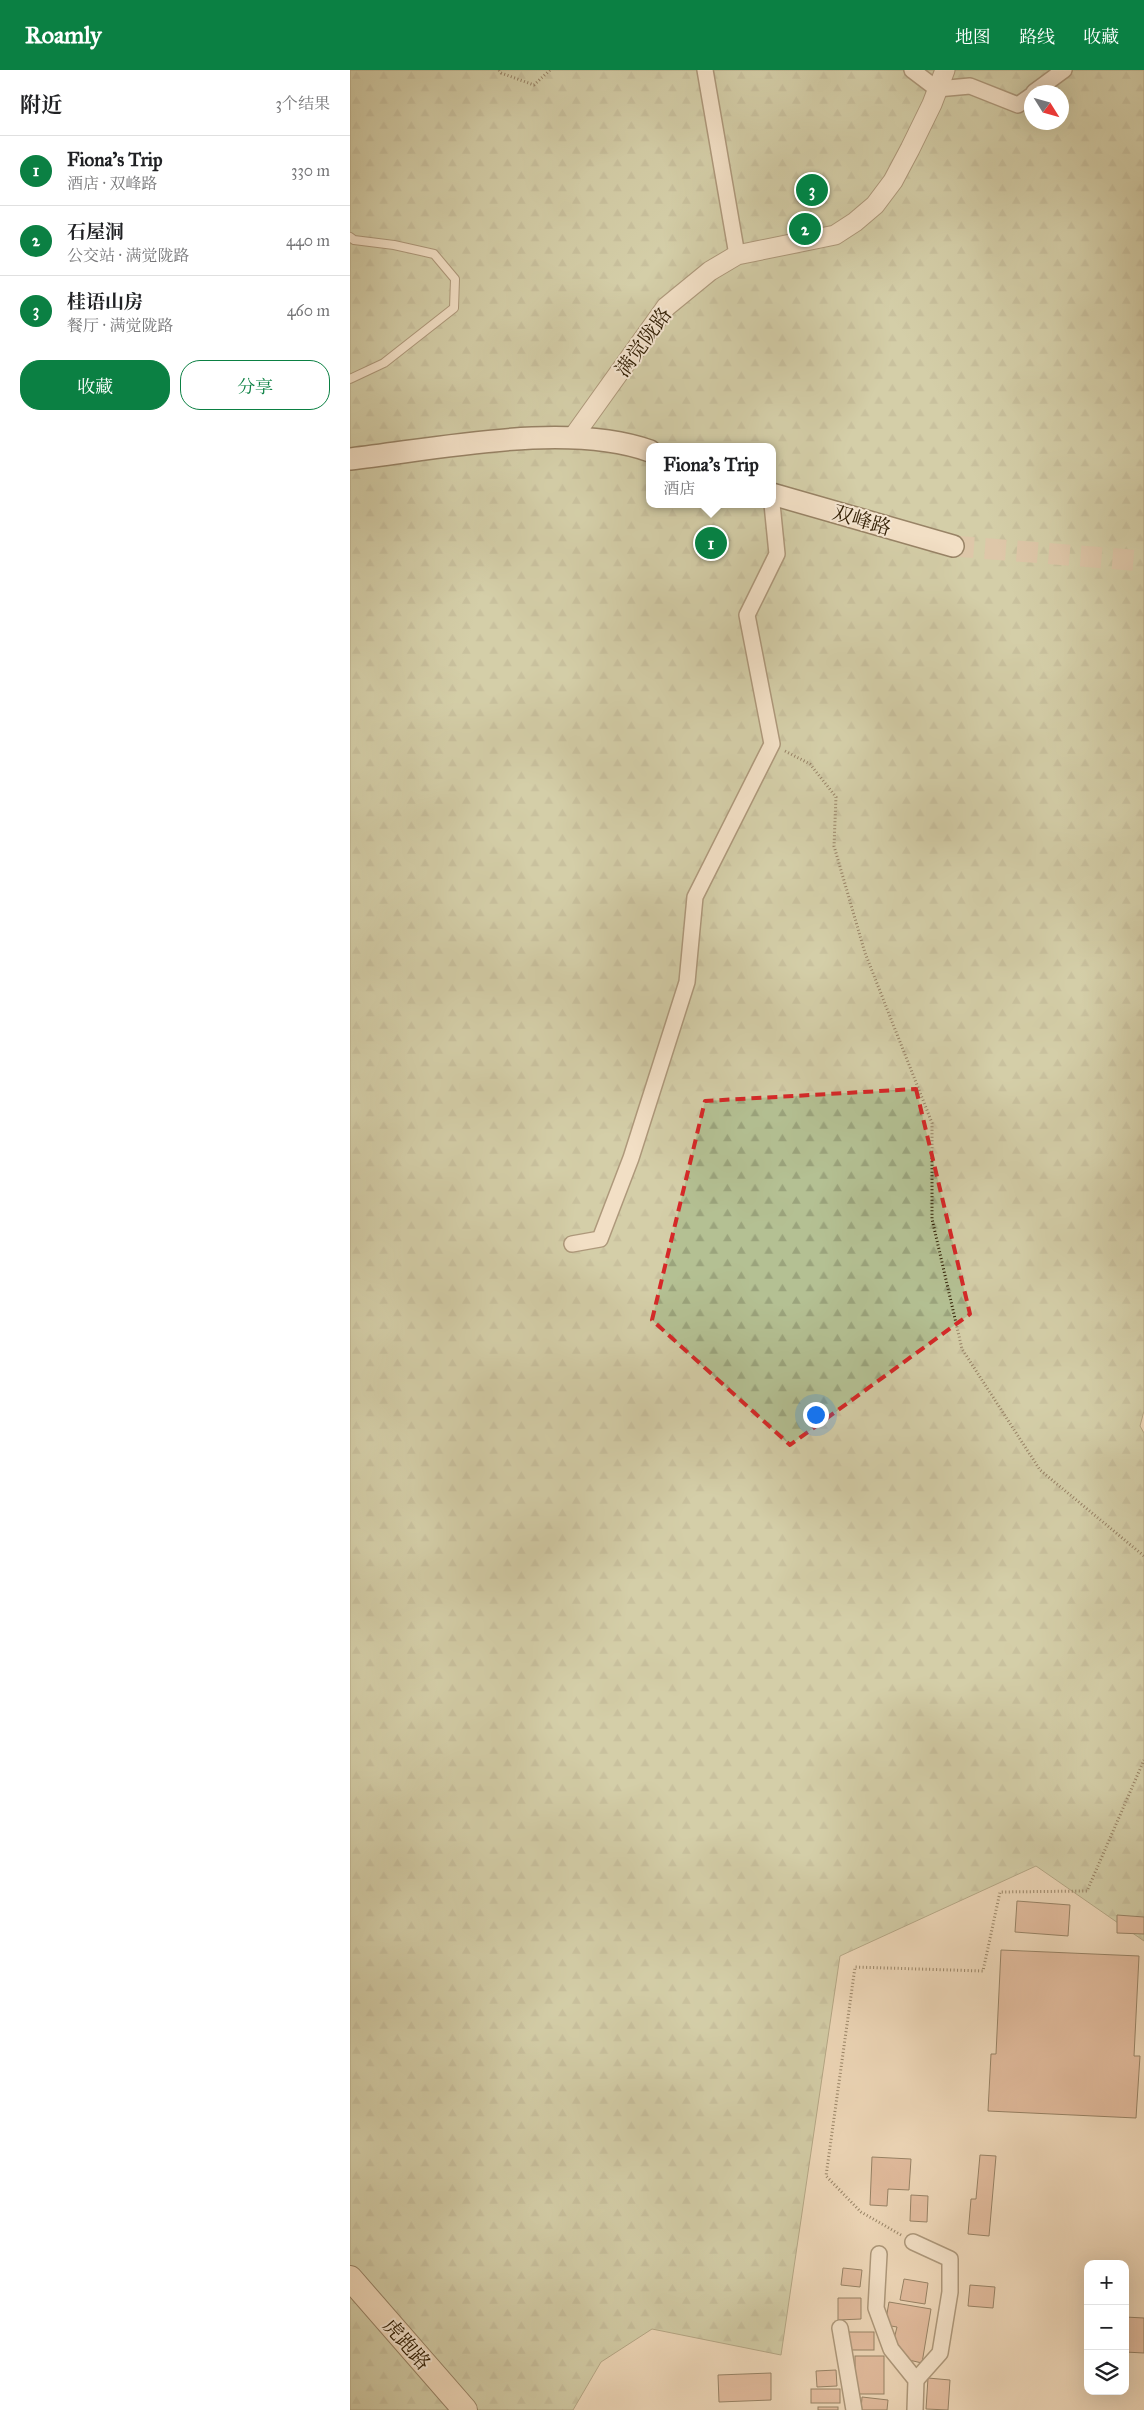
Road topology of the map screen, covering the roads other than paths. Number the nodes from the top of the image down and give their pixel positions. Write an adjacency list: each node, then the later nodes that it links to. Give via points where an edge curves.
1 (705, 70): 9 (street)
2 (912, 70): 6 (street)
3 (945, 70): 6 (street, 满觉陇路)
4 (1064, 70): 5 (street)
5 (1045, 85)
6 (937, 89): 7 (street, via 970,86 1018,105); 9 (street, 满觉陇路, via 893,181 875,205 855,222 835,235)
7 (1024, 101)
8 (350, 237): 10 (lane, via 434,254 456,279 454,308 384,363)
9 (737, 255): 11 (street, 满觉陇路, via 710,271 666,307)
10 (350, 379)
11 (574, 437): 12 (main road, via 631,444); 13 (main road, via 494,442)
12 (646, 450)
13 (350, 459)
14 (776, 495): 16 (main road, 双峰路)
15 (772, 508): 17 (street, via 777,554 747,615 772,744 695,897 688,982 631,1158 600,1239)
16 (952, 546)
17 (572, 1244)
18 (913, 2242): 22 (street, via 950,2260 950,2292 940,2353)
19 (879, 2254): 22 (street, via 876,2308 891,2349)
20 (350, 2278): 23 (main road, 虎跑路)
21 (840, 2328): 24 (street)
22 (916, 2380): 25 (street)
23 (465, 2410)
24 (854, 2410)
25 (915, 2410)

